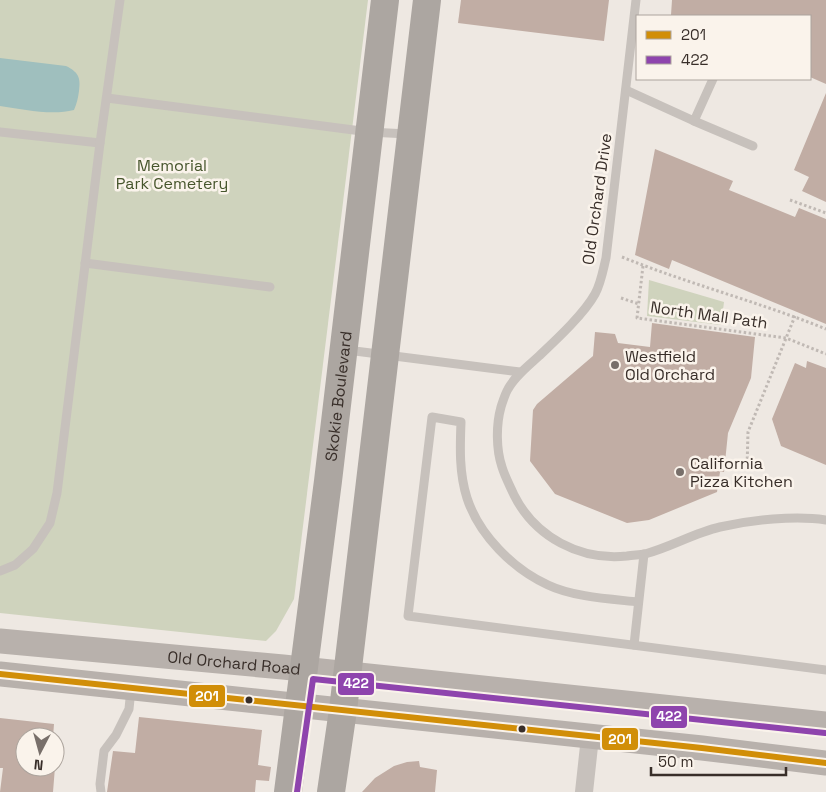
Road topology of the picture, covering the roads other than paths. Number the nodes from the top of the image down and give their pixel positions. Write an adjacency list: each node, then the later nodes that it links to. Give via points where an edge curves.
1 (120, 0): 8 (lane)
2 (385, 0): 11 (main road, Skokie Boulevard)
3 (427, 0): 12 (main road)
4 (636, 0): 5 (lane, Old Orchard Drive)
5 (634, 41): 7 (lane, Old Orchard Drive)
6 (713, 80): 9 (lane)
7 (626, 90): 9 (lane); 19 (lane, Old Orchard Drive, via 606,258 595,294 566,328)
8 (107, 98): 11 (lane); 13 (lane)
9 (694, 121): 14 (lane)
10 (0, 132): 13 (lane)
11 (369, 132): 12 (lane); 17 (main road, Skokie Boulevard)
12 (411, 134): 18 (main road)
13 (100, 143): 15 (lane)
14 (753, 146)
15 (85, 263): 16 (lane); 22 (lane, via 57,493 50,523 33,549 15,565)
16 (270, 287)
17 (344, 350): 18 (lane); 26 (main road, Skokie Boulevard)
18 (385, 355): 19 (lane); 29 (main road)
19 (520, 372): 21 (lane, Old Orchard Drive, via 507,390 501,409 498,447 508,483 522,508 542,531 557,542 577,550 597,556)
20 (826, 520): 21 (lane, Old Orchard Drive, via 772,519 720,527)
21 (644, 554): 23 (lane)
22 (0, 571)
23 (638, 602): 25 (lane); 25 (lane, via 596,597 549,586 512,562 497,548 475,517 467,498 460,464 461,422 432,417 408,616)
24 (0, 641): 26 (main road, Old Orchard Road)
25 (634, 644): 27 (lane)
26 (305, 669): 29 (main road, Old Orchard Road); 31 (main road, Skokie Boulevard)
27 (826, 670)
28 (0, 674): 30 (main road)
29 (347, 674): 32 (main road); 33 (main road, Old Orchard Road)
30 (131, 688): 31 (main road); 36 (lane, via 129,708 104,751)
31 (299, 706): 32 (main road); 37 (main road, Skokie Boulevard)
32 (343, 710): 34 (main road); 38 (main road)
33 (826, 724)
34 (590, 737): 35 (main road); 39 (street)
35 (826, 763)
36 (101, 792)
37 (288, 792)
38 (332, 792)
39 (584, 792)

